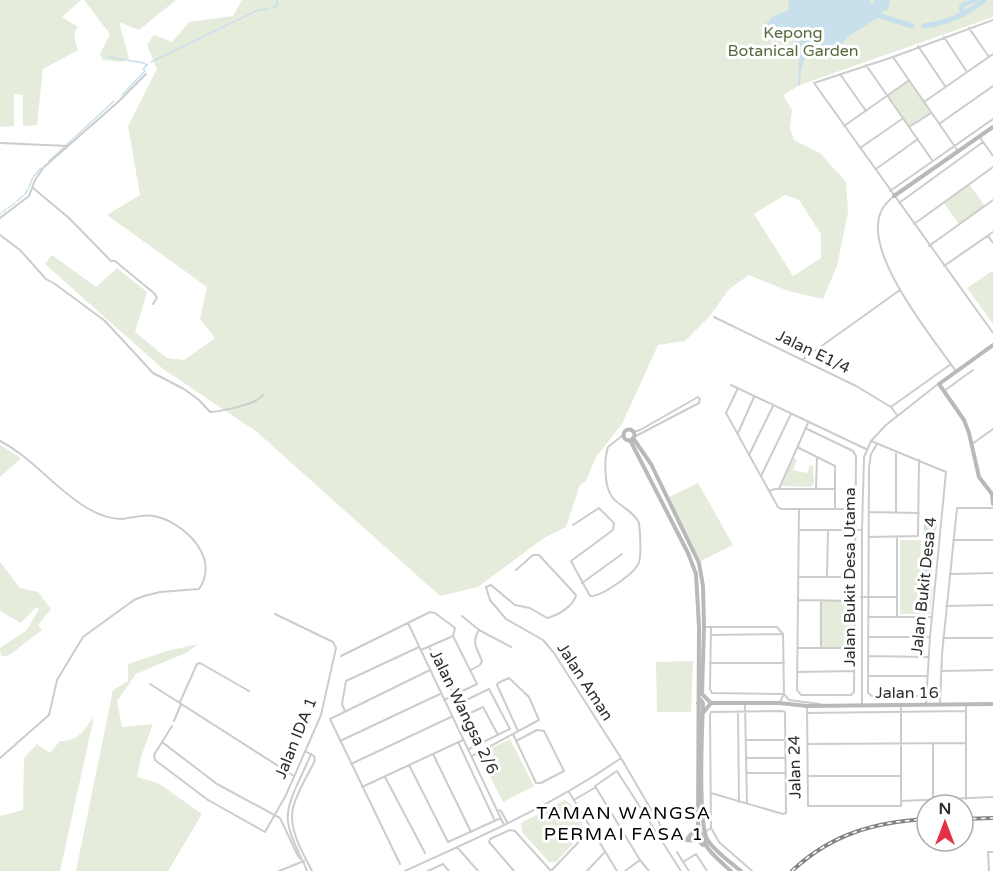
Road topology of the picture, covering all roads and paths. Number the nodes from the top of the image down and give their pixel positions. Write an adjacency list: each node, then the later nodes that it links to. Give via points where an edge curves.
1 (993, 20): 2 (street)
2 (969, 28): 3 (street); 7 (street)
3 (944, 37): 4 (street); 9 (street)
4 (918, 46): 6 (street); 14 (street)
5 (993, 54): 7 (street)
6 (893, 57): 8 (street); 12 (street)
7 (989, 57): 9 (street)
8 (866, 65): 11 (street); 15 (street)
9 (967, 72): 14 (street)
10 (146, 74): 29 (street)
11 (840, 74): 17 (street); 22 (street, via 814,83)
12 (909, 81): 15 (street); 16 (street)
13 (993, 86): 21 (street)
14 (946, 87): 16 (street)
15 (888, 96): 17 (street); 19 (street)
16 (924, 102): 18 (street)
17 (866, 111): 22 (street)
18 (931, 113): 21 (street); 23 (street)
19 (903, 118): 23 (street); 31 (street)
20 (993, 119): 30 (street)
21 (939, 124): 30 (street)
22 (844, 126): 31 (street)
23 (909, 127): 26 (street)
24 (993, 127): 25 (street)
25 (980, 136): 27 (street); 32 (street)
26 (918, 140): 34 (street); 36 (street)
27 (983, 142): 33 (street); 43 (street)
28 (0, 143): 29 (street)
29 (67, 145): 37 (street, via 44,167)
30 (954, 145): 32 (street); 34 (street)
31 (860, 148): 36 (street)
32 (958, 151): 41 (street)
33 (993, 156)
34 (932, 160): 38 (street)
35 (993, 167): 45 (street)
36 (875, 170): 38 (street)
37 (32, 187): 39 (street); 40 (street)
38 (890, 191): 41 (street)
39 (37, 192): 40 (street); 53 (street, via 111,261 155,294)
40 (29, 196): 44 (street)
41 (894, 196): 43 (street); 52 (street, via 881,212 878,229 888,269)
42 (993, 200): 50 (street)
43 (899, 203): 45 (street)
44 (0, 218)
45 (914, 224): 50 (street)
46 (993, 232): 48 (street)
47 (0, 235): 65 (street, via 20,249 46,279 105,321 153,373 184,388 210,412 236,407)
48 (988, 236): 49 (street); 51 (street)
49 (993, 243)
50 (929, 246): 51 (street)
51 (944, 266): 55 (street)
52 (900, 290): 57 (street); 58 (street)
53 (153, 304)
54 (714, 317): 57 (street, Jalan E1/4)
55 (993, 333)
56 (993, 345): 60 (street)
57 (802, 360): 68 (street, Jalan E1/4)
58 (951, 364): 60 (street); 68 (street)
59 (973, 370): 64 (street)
60 (956, 371): 61 (street)
61 (939, 384): 64 (street); 70 (street)
62 (731, 385): 63 (street)
63 (738, 388): 66 (street); 74 (street, via 727,414)
64 (944, 391): 80 (street, via 964,420)
65 (264, 395)
66 (754, 396): 67 (street); 74 (street)
67 (773, 405): 69 (street); 84 (street)
68 (891, 407): 70 (street, Jalan E1/4)
69 (791, 413): 71 (street); 87 (street)
70 (897, 415): 78 (street)
71 (808, 422): 72 (street); 82 (street)
72 (805, 428): 81 (street); 96 (street, via 853,451)
73 (993, 429): 80 (street)
74 (738, 433): 84 (street)
75 (623, 435): 76 (street, via 625,439); 76 (street, via 627,430); 116 (street, via 608,447 604,466 611,496 639,523 639,562 624,578 592,597)
76 (633, 436): 76 (street, via 698,397 700,399 699,403); 131 (street, via 651,464 699,563)
77 (0, 441): 212 (street, via 18,450 88,508 113,518 151,516 170,523 199,546 207,566 201,588 160,592 134,600 83,637 57,680 46,718)
78 (871, 441): 79 (street); 82 (street)
79 (877, 444): 83 (street); 97 (street, Jalan Bukit Desa Utama, via 869,468)
80 (972, 444): 92 (street, via 979,477)
81 (797, 447): 85 (street); 88 (street)
82 (866, 449): 104 (street, Jalan Bukit Desa Utama)
83 (896, 451): 86 (street); 98 (street)
84 (749, 454): 87 (street)
85 (817, 457): 89 (street); 90 (street, via 835,466)
86 (919, 460): 99 (street); 129 (street, Jalan Bukit Desa 4, via 946,472)
87 (761, 476): 91 (street)
88 (779, 489): 89 (street); 91 (street)
89 (816, 489): 90 (street)
90 (836, 489): 95 (street)
91 (769, 491): 94 (street, via 778,507)
92 (992, 494): 93 (street)
93 (993, 506): 107 (street, via 957,508)
94 (799, 509): 95 (street); 101 (street)
95 (836, 509): 96 (street)
96 (855, 509): 103 (street)
97 (869, 512): 98 (street); 105 (street, Jalan Bukit Desa Utama)
98 (896, 513): 99 (street)
99 (919, 513): 106 (street, via 916,537)
100 (573, 525): 116 (street, via 599,508 615,527 571,561)
101 (799, 530): 102 (street); 113 (street)
102 (828, 530): 103 (street); 114 (street)
103 (855, 530): 104 (street); 115 (street)
104 (862, 530): 117 (street, Jalan Bukit Desa Utama)
105 (869, 537): 106 (street); 118 (street, Jalan Bukit Desa Utama)
106 (897, 537): 119 (street)
107 (953, 540): 108 (street); 112 (street)
108 (993, 540)
109 (622, 554): 116 (street)
110 (516, 570): 213 (street, Jalan Aman, via 537,555 576,595 573,603 547,618 515,605 491,585 486,586 490,600 506,619 543,640 554,653)
111 (993, 573): 112 (street)
112 (950, 574): 124 (street)
113 (798, 577): 114 (street); 120 (street)
114 (827, 577): 115 (street)
115 (855, 577): 122 (street)
116 (582, 582)
117 (861, 597): 118 (street); 179 (street, Jalan Bukit Desa Utama)
118 (869, 597): 119 (street); 127 (street, Jalan Bukit Desa Utama)
119 (897, 597): 128 (street)
120 (798, 600): 121 (street); 143 (street)
121 (821, 600): 122 (street); 144 (street)
122 (855, 601): 145 (street)
123 (993, 605): 124 (street)
124 (946, 606): 139 (street)
125 (275, 614): 208 (street, Jalan IDA 1, via 336,646 321,715)
126 (462, 616): 133 (street)
127 (868, 617): 128 (street); 137 (street, Jalan Bukit Desa Utama)
128 (897, 617): 129 (street)
129 (932, 617): 138 (street, Jalan Bukit Desa 4)
130 (408, 623): 136 (street, via 433,612 455,628); 146 (street, Jalan Wangsa 2/6); 147 (street)
131 (702, 627): 132 (street); 163 (street)
132 (711, 627): 134 (street, via 777,627); 135 (street)
133 (479, 630): 142 (street); 153 (street, via 474,646 482,661)
134 (783, 634): 135 (street); 151 (street)
135 (711, 635): 150 (street)
136 (453, 636): 141 (street); 153 (street)
137 (868, 637): 138 (street); 148 (street, Jalan Bukit Desa Utama)
138 (930, 637): 149 (street, Jalan Bukit Desa 4)
139 (943, 638): 140 (street); 155 (street)
140 (993, 638)
141 (429, 647): 146 (street); 165 (street)
142 (511, 647)
143 (798, 648): 144 (street); 156 (street)
144 (821, 648): 145 (street)
145 (854, 648): 157 (street)
146 (420, 649): 152 (street, Jalan Wangsa 2/6); 181 (street, via 346,681 342,704)
147 (341, 656)
148 (868, 656): 149 (street); 158 (street, Jalan Bukit Desa Utama)
149 (929, 657): 159 (street, Jalan Bukit Desa 4)
150 (710, 663): 151 (street); 164 (street, Jalan 16, via 712,693)
151 (784, 663): 164 (street)
152 (430, 670): 162 (street, Jalan Wangsa 2/6); 181 (street)
153 (471, 670): 165 (street, via 476,685)
154 (993, 670): 155 (street)
155 (941, 671): 175 (street)
156 (798, 672): 157 (street); 157 (street, via 797,690 801,696 853,694)
157 (854, 672)
158 (868, 676): 159 (street); 166 (street, Jalan Bukit Desa Utama, via 869,695)
159 (927, 676): 166 (street, Jalan Bukit Desa 4)
160 (150, 684): 172 (street)
161 (249, 692): 172 (street, via 198,663)
162 (441, 693): 167 (street, Jalan Wangsa 2/6); 198 (street)
163 (700, 694): 168 (street); 169 (street)
164 (784, 694): 171 (street); 178 (street, Jalan 16, via 793,701)
165 (454, 696): 167 (street)
166 (926, 696): 174 (street, Jalan Bukit Desa 4)
167 (444, 700): 189 (street, Jalan Wangsa 2/6)
168 (698, 703): 186 (street, via 702,701); 244 (street)
169 (711, 703): 170 (street, Jalan 16); 186 (street)
170 (746, 703): 171 (street, Jalan 16); 183 (street)
171 (779, 703): 180 (street, Jalan 16)
172 (180, 704): 190 (street); 220 (street)
173 (900, 704): 174 (street, Jalan 16); 179 (street, Jalan 16); 184 (street)
174 (926, 704): 175 (street, Jalan 16)
175 (940, 704): 176 (street, Jalan 16)
176 (966, 704): 177 (street, Jalan 16); 185 (street)
177 (993, 704)
178 (822, 705): 179 (street, Jalan 16); 180 (street, Jalan 16)
179 (862, 705)
180 (807, 706): 187 (street, Jalan 24)
181 (345, 711): 198 (street, via 330,720)
182 (738, 711): 183 (street); 229 (street, via 711,712); 233 (street)
183 (746, 711): 196 (street); 197 (street, via 785,712)
184 (901, 711): 185 (street); 187 (street); 202 (street)
185 (966, 711): 204 (street)
186 (703, 713): 248 (street)
187 (807, 713): 205 (street, Jalan 24)
188 (464, 716): 194 (street, via 483,707); 194 (street, via 458,704 490,689 510,728); 206 (street)
189 (452, 717): 195 (street, Jalan Wangsa 2/6); 216 (street)
190 (174, 721)
191 (172, 726): 200 (street)
192 (518, 730): 192 (street, via 497,685 509,678 529,697 539,719); 193 (street)
193 (513, 734): 199 (street); 211 (street)
194 (498, 735): 206 (street)
195 (463, 740): 201 (street); 207 (street, Jalan Wangsa 2/6)
196 (746, 740): 197 (street); 214 (street)
197 (786, 740): 215 (street)
198 (340, 741): 216 (street)
199 (516, 741): 199 (street, via 536,783 564,771 544,731 537,730)
200 (162, 742): 238 (street, via 217,784); 238 (street, Jalan IDA 1, via 155,760 208,800 265,832)
201 (458, 742): 210 (street); 242 (street)
202 (901, 743): 203 (street); 205 (street); 222 (street)
203 (933, 743): 204 (street); 227 (street)
204 (966, 743): 228 (street)
205 (807, 744): 221 (street, Jalan 24)
206 (478, 745): 207 (street)
207 (468, 750): 211 (street, Jalan Wangsa 2/6)
208 (305, 751): 209 (street); 220 (street, Jalan IDA 1)
209 (311, 754): 240 (street, via 290,802); 241 (street, via 315,760 294,804)
210 (433, 754): 217 (street); 247 (street)
211 (472, 756): 237 (street, Jalan Wangsa 2/6)
212 (0, 758)
213 (621, 758): 226 (street); 249 (street, Jalan Aman, via 666,835)
214 (746, 758): 215 (street); 218 (street)
215 (786, 758): 219 (street)
216 (351, 764): 225 (street)
217 (409, 765): 223 (street); 247 (street, via 448,842)
218 (746, 773): 219 (street); 236 (street)
219 (786, 773): 236 (street, via 783,814)
220 (294, 776): 238 (street, Jalan IDA 1)
221 (807, 776): 222 (street); 235 (street, Jalan 24, via 808,806)
222 (901, 776): 235 (street)
223 (385, 777): 225 (street); 254 (street)
224 (596, 786): 232 (street); 257 (street); 275 (street, via 617,771)
225 (362, 788): 259 (street)
226 (569, 792): 232 (street); 243 (street)
227 (933, 793)
228 (966, 793)
229 (711, 794): 233 (street); 245 (street)
230 (993, 797): 231 (street)
231 (975, 798)
232 (574, 800): 246 (street)
233 (740, 802): 236 (street)
234 (915, 802): 235 (street)
235 (901, 803)
236 (747, 804)
237 (499, 810): 239 (street, Jalan Wangsa 2/6); 243 (street, Jalan Wangsa 2/6)
238 (274, 815): 256 (street, via 284,822 298,856)
239 (501, 818): 242 (street); 243 (street, Jalan Wangsa 2/6)
240 (288, 819): 241 (street); 256 (street, via 291,835)
241 (292, 819): 256 (street)
242 (495, 821): 247 (street)
243 (506, 824): 250 (street)
244 (698, 824): 248 (street); 249 (street)
245 (711, 828): 248 (street); 280 (street, via 719,842)
246 (590, 830): 255 (street); 270 (street)
247 (471, 832)
248 (703, 834): 249 (street); 251 (street); 279 (street)
249 (686, 840): 251 (street, via 699,841)
250 (457, 847): 265 (street); 268 (street)
251 (708, 850): 278 (street)
252 (677, 852): 258 (street)
253 (993, 852): 281 (street, via 988,852)
254 (425, 853)
255 (604, 853): 271 (street); 272 (street)
256 (305, 860): 260 (street); 263 (street); 264 (street)
257 (640, 860): 273 (street); 274 (street)
258 (683, 862): 276 (street); 277 (street, via 696,854)
259 (400, 864)
260 (292, 866): 261 (street); 262 (street)
261 (279, 871)
262 (295, 871)
263 (307, 871)
264 (312, 871)
265 (405, 871)
266 (428, 871): 267 (street, via 444,864)
267 (449, 871)
268 (478, 871)
269 (514, 871): 270 (street, via 489,842 512,830)
270 (551, 871)
271 (587, 871)
272 (617, 871)
273 (625, 871)
274 (649, 871)
275 (680, 871)
276 (689, 871)
277 (707, 871)
278 (731, 871)
279 (741, 871)
280 (752, 871)
281 (989, 871)

